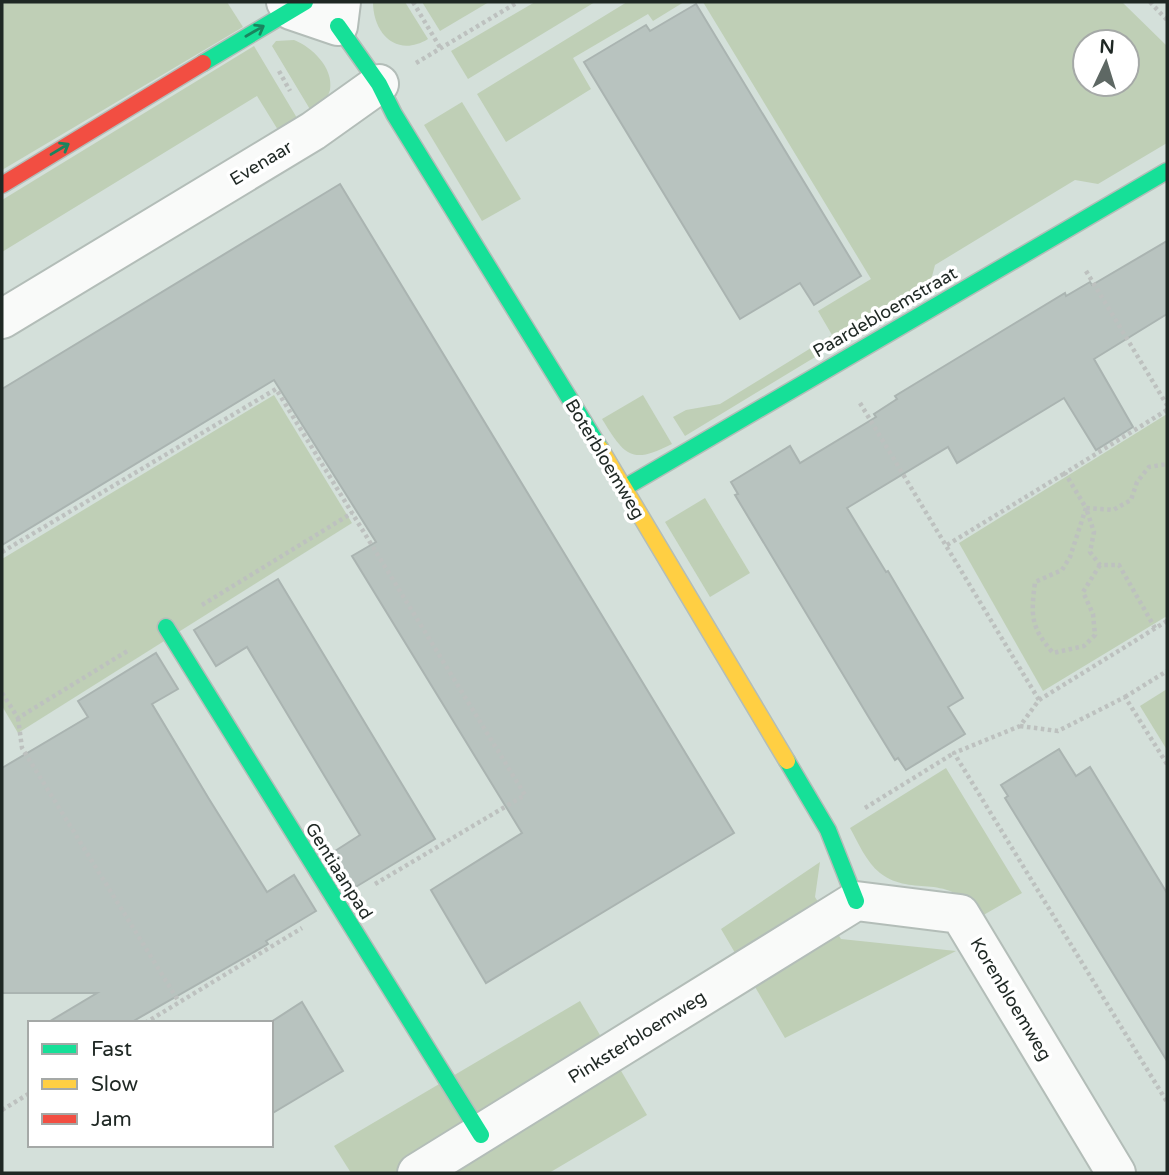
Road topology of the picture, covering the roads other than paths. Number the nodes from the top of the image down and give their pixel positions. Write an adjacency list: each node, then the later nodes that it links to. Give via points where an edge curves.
1 (294, 5): 2 (street, Boterbloemweg); 5 (street, one-way to 1)
2 (339, 14): 3 (street, Boterbloemweg)
3 (379, 84): 6 (street, Evenaar, via 313,131); 7 (street, Boterbloemweg)
4 (1167, 171): 7 (street, Paardebloemstraat)
5 (2, 185)
6 (2, 319)
7 (624, 488): 9 (street, Boterbloemweg, via 828,830)
8 (166, 627): 10 (street, Gentiaanpad)
9 (856, 901): 10 (street, Pinksterbloemweg); 12 (street, Korenbloemweg, via 960,914)
10 (481, 1135): 11 (street, Pinksterbloemweg)
11 (417, 1173)
12 (1116, 1173)

